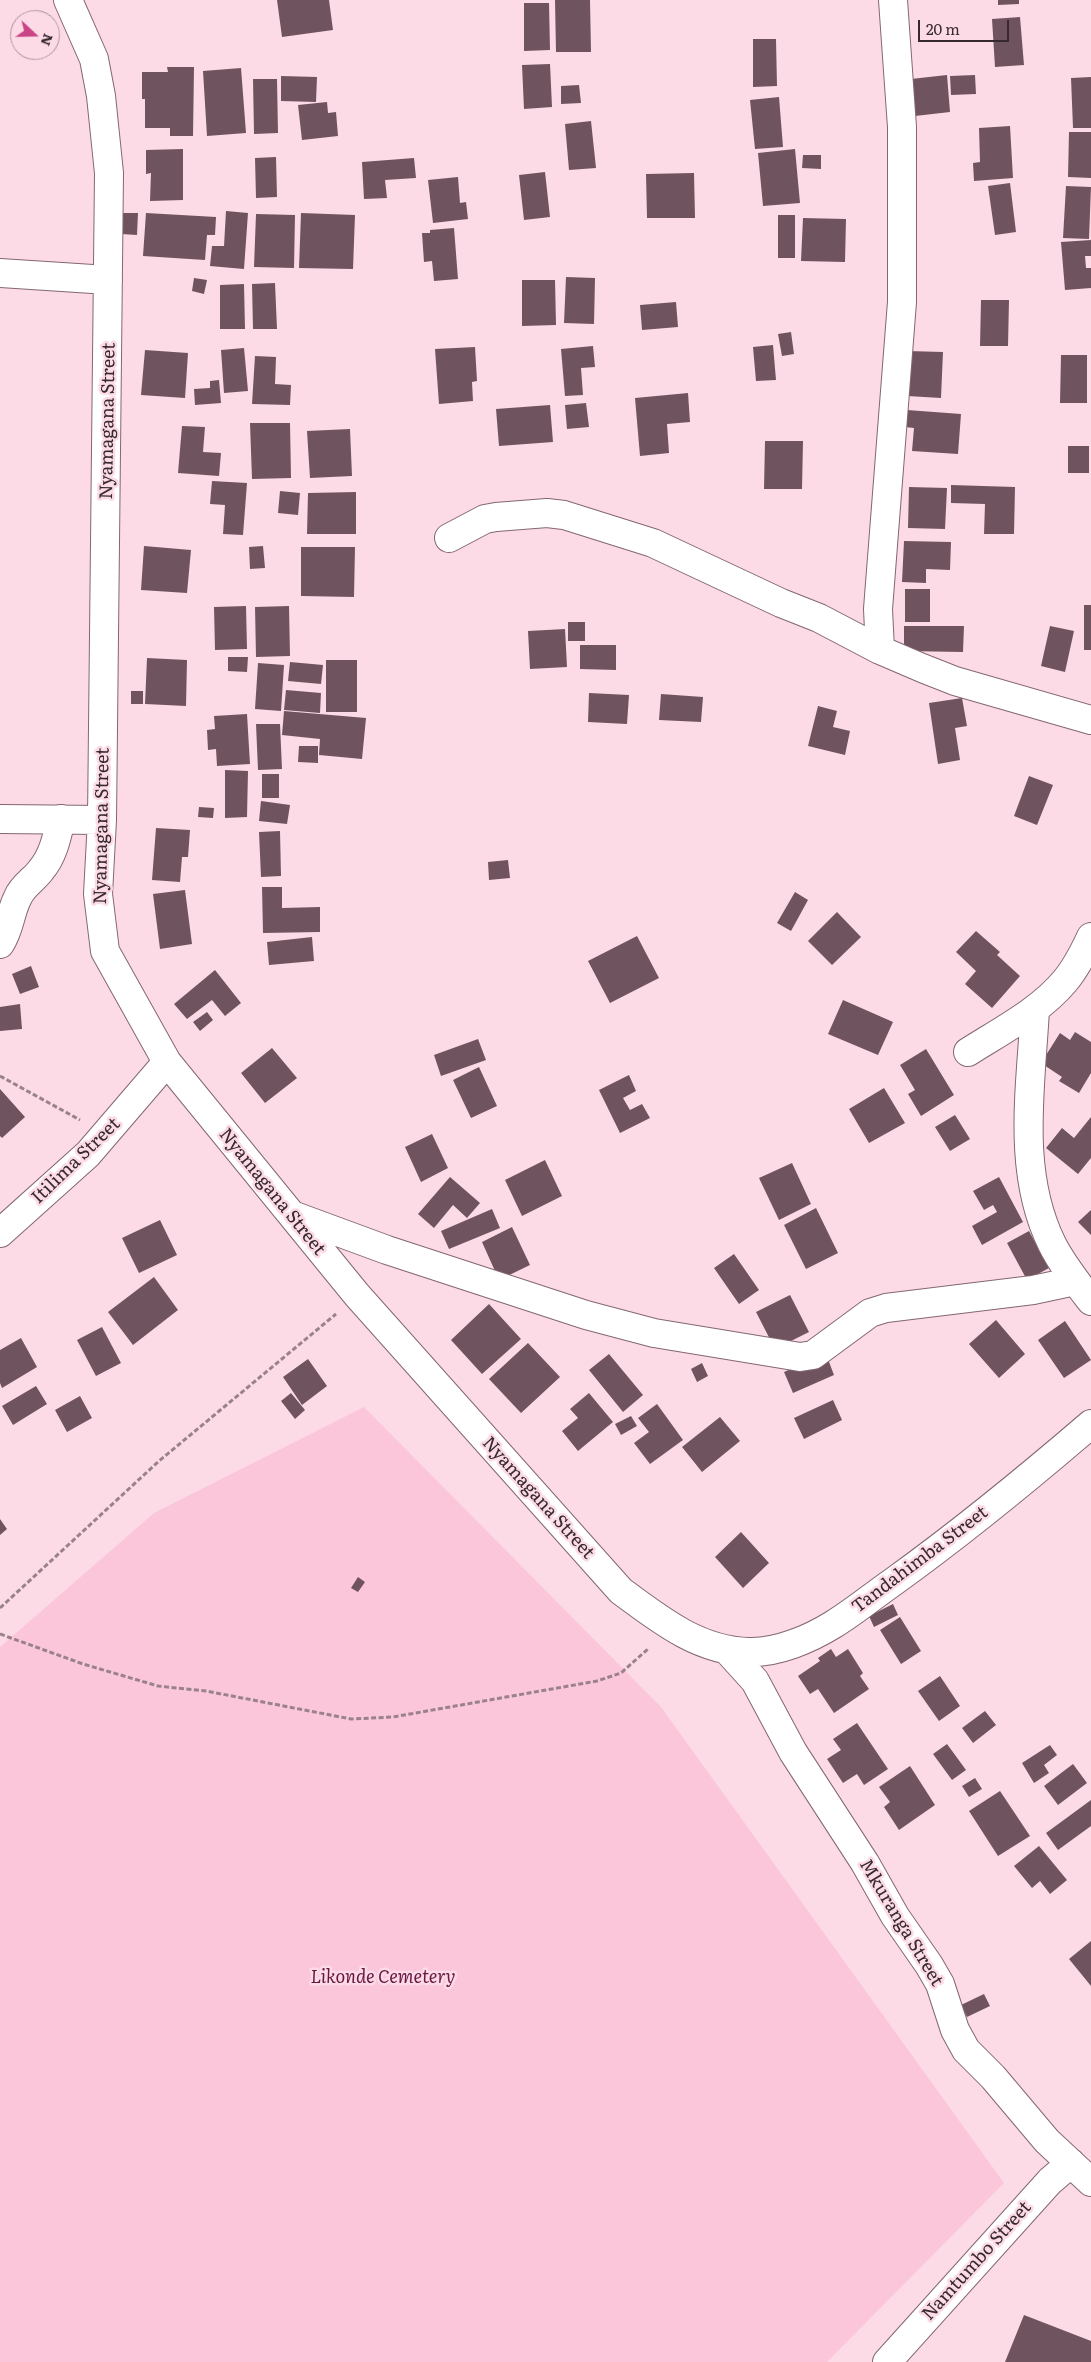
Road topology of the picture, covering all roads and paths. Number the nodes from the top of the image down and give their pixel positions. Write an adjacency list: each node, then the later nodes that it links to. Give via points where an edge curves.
1 (68, 0): 4 (street, Nyamagana Street, via 94,59 101,96 109,173)
2 (893, 0): 6 (street, via 902,127 902,302 878,609)
3 (0, 273): 4 (street)
4 (108, 280): 10 (street, Nyamagana Street)
5 (449, 538): 6 (street, via 485,519 564,515 653,543 818,618)
6 (880, 650): 7 (street, via 956,681)
7 (1091, 720)
8 (0, 819): 9 (street)
9 (61, 819): 10 (street); 12 (street, via 50,858 18,895 7,934)
10 (102, 820): 15 (street, Nyamagana Street, via 98,894 105,950)
11 (1091, 937): 13 (street, via 1067,979)
12 (0, 944)
13 (1035, 1009): 14 (street); 20 (street, via 1027,1116 1037,1205 1052,1244)
14 (968, 1052)
15 (167, 1062): 17 (street, Itilima Street); 18 (street, Nyamagana Street)
16 (0, 1076): 17 (path)
17 (108, 1134): 19 (street, Itilima Street)
18 (290, 1215): 20 (street, via 586,1315 654,1333 800,1357 812,1354 870,1313 886,1308 1033,1290); 21 (street, Nyamagana Street)
19 (0, 1233)
20 (1083, 1291)
21 (357, 1295): 23 (path, via 159,1461); 24 (street, Nyamagana Street, via 621,1591)
22 (1091, 1424): 26 (street, Tandahimba Street, via 942,1547 834,1624 774,1649)
23 (0, 1608)
24 (667, 1625): 25 (path, via 643,1654 621,1673 597,1681 393,1717 351,1719 206,1691 158,1686 83,1664); 26 (street, Nyamagana Street, via 695,1640)
25 (0, 1634)
26 (727, 1650): 27 (street, Mkuranga Street, via 755,1681 793,1752 929,1965 940,1984 955,2030 966,2050)
27 (1071, 2163): 28 (street, Mkuranga Street); 29 (street, Namtumbo Street, via 1044,2186)
28 (1091, 2182)
29 (887, 2362)

